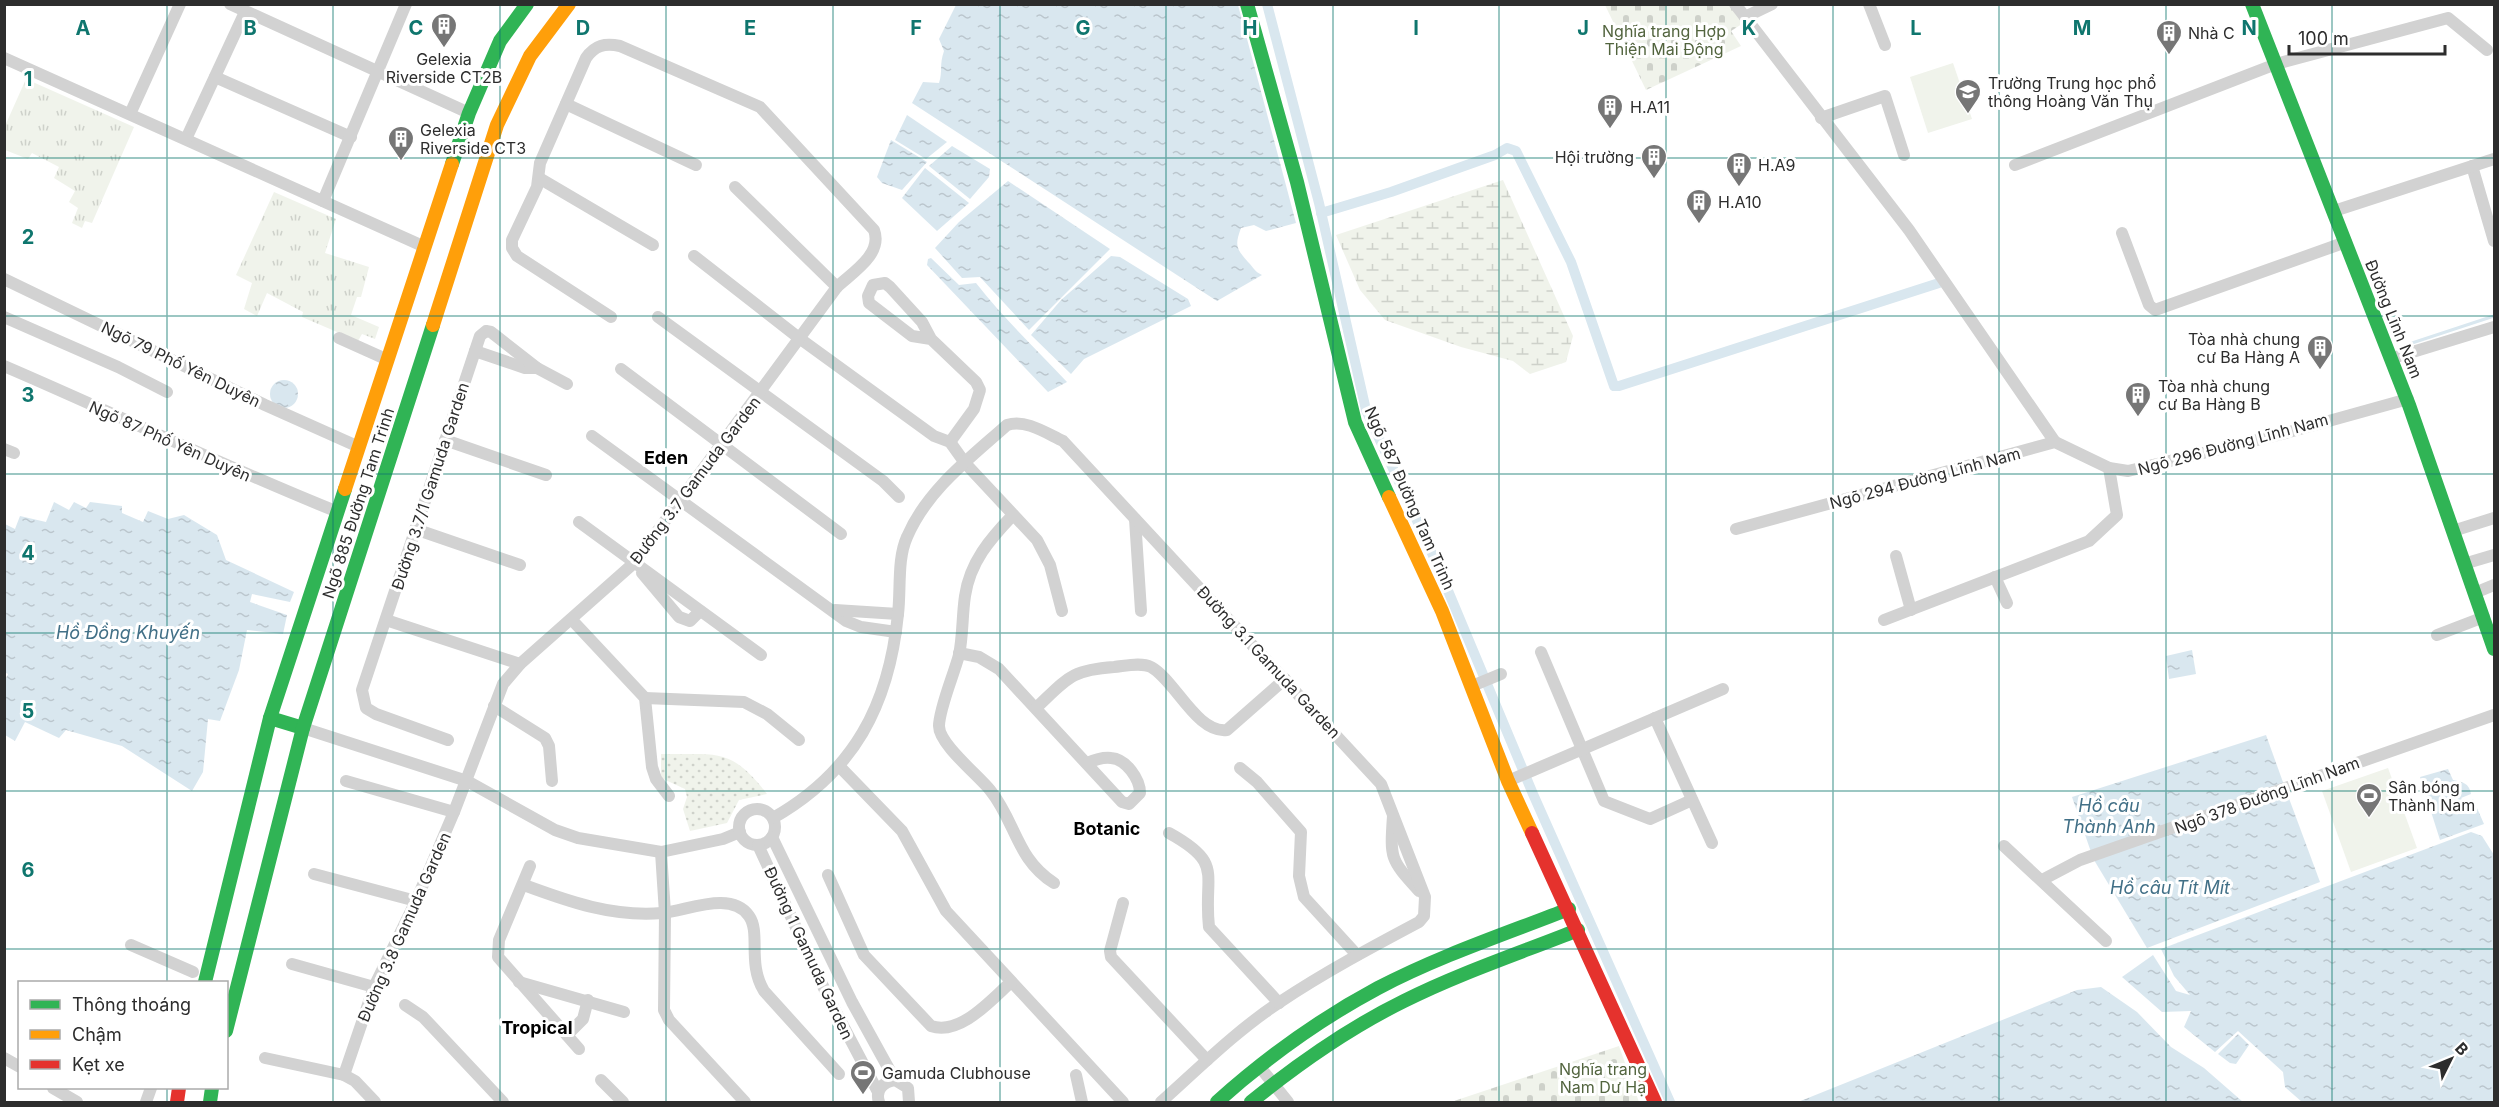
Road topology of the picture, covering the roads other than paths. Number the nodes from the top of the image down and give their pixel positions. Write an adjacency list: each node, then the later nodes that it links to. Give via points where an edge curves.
1 (180, 4): 20 (street)
2 (230, 4): 11 (street)
3 (406, 4): 17 (street)
4 (527, 4): 22 (street, Ngõ 885 Đường Tam Trinh, via 500,41)
5 (569, 4): 22 (street, Ngõ 885 Đường Tam Trinh)
6 (1247, 4): 106 (street, Ngõ 587 Đường Tam Trinh, via 1297,183 1355,422)
7 (1735, 4): 12 (street)
8 (1772, 4): 12 (street)
9 (1869, 4): 13 (street)
10 (2252, 4): 16 (street, Đường Lĩnh Nam)
11 (245, 12): 17 (street); 18 (street)
12 (1745, 17): 21 (street)
13 (1885, 45)
14 (2487, 50): 16 (street, via 2448,18)
15 (4, 58): 20 (street)
16 (2276, 64): 28 (street); 33 (street, Đường Lĩnh Nam)
17 (378, 71): 22 (street); 23 (street)
18 (215, 77): 23 (street); 24 (street)
19 (566, 104): 27 (street); 30 (street, Đường 3.7 Gamuda Garden, via 540,163); 41 (street, Đường 3.7 Gamuda Garden, via 591,50 610,44 760,107 874,230 874,252)
20 (130, 114): 24 (street)
21 (1821, 118): 25 (street, via 1885,96); 61 (street, via 1908,230)
22 (483, 119): 38 (street, Ngõ 885 Đường Tam Trinh); 38 (street, Ngõ 885 Đường Tam Trinh)
23 (351, 136): 32 (street)
24 (186, 139): 32 (street)
25 (1904, 155)
26 (2494, 159): 29 (street)
27 (696, 165)
28 (2015, 165)
29 (2472, 166): 33 (street); 35 (street)
30 (539, 178): 37 (street); 44 (street, Đường 3.7 Gamuda Garden, via 512,248 517,256)
31 (735, 187): 41 (street)
32 (323, 201): 38 (street)
33 (2334, 212): 36 (street, Đường Lĩnh Nam)
34 (2122, 234): 36 (street, via 2149,305 2155,310)
35 (2494, 241)
36 (2346, 242): 50 (street, Đường Lĩnh Nam)
37 (653, 245)
38 (439, 253): 51 (street, Ngõ 885 Đường Tam Trinh); 114 (street, Ngõ 885 Đường Tam Trinh)
39 (694, 256): 47 (street)
40 (4, 279): 64 (street, Ngõ 79 Phố Yên Duyên)
41 (837, 287): 47 (street, Đường 3.7 Gamuda Garden)
42 (658, 316): 57 (street)
43 (4, 317): 56 (street)
44 (611, 317)
45 (2494, 327): 50 (street)
46 (339, 338): 51 (street)
47 (800, 338): 57 (street, Đường 3.7 Gamuda Garden); 62 (street, via 934,436)
48 (931, 339): 48 (street, via 922,322 890,287 885,283 873,285 869,303 912,336); 62 (street, via 980,390 974,409)
49 (475, 351): 53 (street, via 525,368); 53 (street, via 480,334 487,331); 60 (street, Đường 3.7/1 Gamuda Garden)
50 (2393, 358): 58 (street, Đường Lĩnh Nam)
51 (387, 360): 64 (street, Ngõ 885 Đường Tam Trinh)
52 (4, 366): 70 (street, Ngõ 87 Phố Yên Duyên)
53 (537, 368): 55 (street)
54 (621, 369): 63 (street)
55 (567, 384)
56 (167, 392)
57 (761, 392): 63 (street, Đường 3.7 Gamuda Garden); 68 (street, via 883,481)
58 (2408, 399): 66 (street, Ngõ 296 Đường Lĩnh Nam, via 2146,467 2127,471); 77 (street, Đường Lĩnh Nam)
59 (592, 436): 69 (street)
60 (445, 440): 67 (street); 75 (street, Đường 3.7/1 Gamuda Garden)
61 (2055, 441): 66 (street); 76 (street, Ngõ 294 Đường Lĩnh Nam)
62 (950, 442): 65 (street)
63 (722, 445): 69 (street, Đường 3.7 Gamuda Garden); 78 (street)
64 (359, 447): 70 (street, Ngõ 885 Đường Tam Trinh)
65 (965, 463): 71 (street); 73 (street, Đường 3.1 Gamuda Garden, via 1007,425 1027,425 1063,441); 92 (street, Đường 3.1 Gamuda Garden, via 937,489 906,538)
66 (2109, 468): 84 (street, via 2117,510 2115,519 2089,541)
67 (546, 475)
68 (898, 497)
69 (682, 500): 81 (street, Đường 3.7 Gamuda Garden); 89 (street)
70 (338, 512): 112 (street, Ngõ 885 Đường Tam Trinh)
71 (1013, 515): 91 (street, via 1044,551); 101 (street, via 991,538 970,574)
72 (2494, 518): 77 (street)
73 (1135, 519): 90 (street); 105 (street, Đường 3.1 Gamuda Garden)
74 (579, 522): 81 (street)
75 (415, 529): 83 (street); 94 (street, Đường 3.7/1 Gamuda Garden)
76 (1736, 529)
77 (2456, 530): 82 (street, Đường Lĩnh Nam)
78 (841, 534)
79 (2494, 555): 82 (street)
80 (1896, 556): 88 (street)
81 (634, 563): 95 (street, Đường 3.7 Gamuda Garden); 102 (street)
82 (2467, 563): 86 (street, Đường Lĩnh Nam)
83 (520, 565)
84 (1995, 577): 87 (street); 88 (street)
85 (2494, 585): 86 (street)
86 (2477, 592): 93 (street, Đường Lĩnh Nam)
87 (2007, 603)
88 (1911, 609): 96 (street)
89 (835, 610): 92 (street); 97 (street, via 846,621 861,627)
90 (1141, 610)
91 (1062, 611)
92 (898, 614): 97 (street, Đường 3.1 Gamuda Garden)
93 (2484, 616): 98 (street); 99 (street, Đường Lĩnh Nam)
94 (386, 620): 103 (street); 115 (street, Đường 3.7/1 Gamuda Garden, via 362,690 366,708)
95 (572, 620): 103 (street, Đường 3.7 Gamuda Garden); 108 (street)
96 (1884, 620)
97 (896, 632): 119 (street, Đường 3.1 Gamuda Garden, via 874,715)
98 (2437, 635)
99 (2494, 649)
100 (1541, 652): 117 (street)
101 (959, 653): 110 (street, via 979,657 999,669); 140 (street, via 940,733 999,802 1024,855)
102 (761, 656)
103 (520, 664): 109 (street, Đường 3.7 Gamuda Garden, via 503,684)
104 (1497, 676): 106 (street)
105 (1285, 679): 110 (street, via 1236,724 1220,731 1206,724 1158,673 1143,665 1080,671 1069,676); 150 (street, Đường 3.1 Gamuda Garden, via 1377,779 1425,897 1424,916 1419,922)
106 (1475, 684): 121 (street, Ngõ 587 Đường Tam Trinh)
107 (1722, 689): 113 (street)
108 (645, 698): 116 (street, via 744,702 767,714); 125 (street, via 652,767)
109 (494, 706): 123 (street, Đường 3.7 Gamuda Garden); 124 (street, via 545,738)
110 (1036, 708): 118 (street)
111 (2494, 715): 139 (street, Ngõ 378 Đường Lĩnh Nam, via 2080,860)
112 (270, 718): 114 (street); 152 (street, Ngõ 885 Đường Tam Trinh)
113 (1655, 718): 117 (street); 126 (street)
114 (303, 729): 123 (street); 162 (street, Ngõ 885 Đường Tam Trinh)
115 (448, 740)
116 (799, 740)
117 (1582, 750): 121 (street); 126 (street, via 1604,801 1650,819)
118 (1087, 763)
119 (840, 767): 128 (street, Đường 3.1 Gamuda Garden, via 793,807); 154 (street, via 902,831 946,911)
120 (1240, 768): 150 (street, via 1301,832 1299,876 1304,897)
121 (1514, 779): 146 (street, Ngõ 587 Đường Tam Trinh)
122 (346, 781): 127 (street)
123 (466, 781): 127 (street, Đường 3.8 Gamuda Garden); 135 (street, via 555,830 578,838)
124 (552, 781)
125 (669, 796)
126 (1692, 800): 132 (street)
127 (454, 812): 142 (street, Đường 3.8 Gamuda Garden)
128 (773, 818): 129 (street, via 763,810 750,810 740,819); 131 (street)
129 (740, 832): 133 (street, via 744,839); 135 (street)
130 (1169, 833): 158 (street, via 1192,846 1206,860 1209,927)
131 (772, 837): 133 (street); 157 (street, Đường 1 Gamuda Garden)
132 (1712, 843)
133 (758, 845): 160 (street, Đường 1 Gamuda Garden)
134 (2004, 846): 139 (street)
135 (662, 852): 144 (street)
136 (530, 866): 141 (street)
137 (314, 874): 142 (street)
138 (828, 875): 154 (street, via 864,955 931,1026 950,1028 983,1007)
139 (2042, 880): 148 (street)
140 (1054, 883)
141 (524, 885): 144 (street, via 582,907 630,914); 153 (street, via 498,950 498,957)
142 (416, 901): 155 (street, Đường 3.8 Gamuda Garden)
143 (1123, 903): 167 (street, via 1111,957)
144 (665, 913): 170 (street, via 716,904 742,909 754,927 757,980); 182 (street, via 664,1010)
145 (1546, 918): 146 (street); 147 (street); 169 (street, via 1447,957 1354,1001)
146 (1574, 919): 147 (street); 190 (street, Ngõ 587 Đường Tam Trinh)
147 (1555, 939): 175 (street, via 1372,1018)
148 (2106, 941)
149 (131, 945): 152 (street)
150 (1358, 955): 158 (street, Đường 3.1 Gamuda Garden)
151 (292, 964): 155 (street)
152 (198, 978)
153 (518, 982): 156 (street); 163 (street)
154 (1011, 982): 185 (street)
155 (374, 987): 171 (street, Đường 3.8 Gamuda Garden)
156 (588, 1000): 161 (street); 163 (street, via 583,1019)
157 (852, 1002): 160 (street); 174 (street, Đường 1 Gamuda Garden)
158 (1279, 1003): 167 (street, Đường 3.1 Gamuda Garden)
159 (405, 1005): 180 (street, via 423,1017)
160 (835, 1011): 177 (street, Đường 1 Gamuda Garden)
161 (624, 1012)
162 (228, 1023)
163 (567, 1035): 164 (street)
164 (579, 1049)
165 (4, 1058): 168 (street)
166 (265, 1058): 171 (street)
167 (1207, 1060): 186 (street, Đường 3.1 Gamuda Garden)
168 (18, 1066)
169 (1259, 1066): 175 (street); 187 (street)
170 (839, 1074)
171 (344, 1075): 179 (street, via 355,1080)
172 (1076, 1075): 184 (street)
173 (601, 1080): 181 (street)
174 (895, 1080): 177 (street, via 882,1085); 183 (street, Đường 1 Gamuda Garden, via 908,1088)
175 (1274, 1083): 188 (street); 189 (street)
176 (54, 1089): 178 (street)
177 (879, 1097)
178 (77, 1102)
179 (375, 1102)
180 (500, 1102)
181 (623, 1102)
182 (745, 1102)
183 (909, 1102)
184 (1082, 1102)
185 (1123, 1102)
186 (1161, 1102)
187 (1217, 1102)
188 (1251, 1102)
189 (1288, 1102)
190 (1655, 1102)

